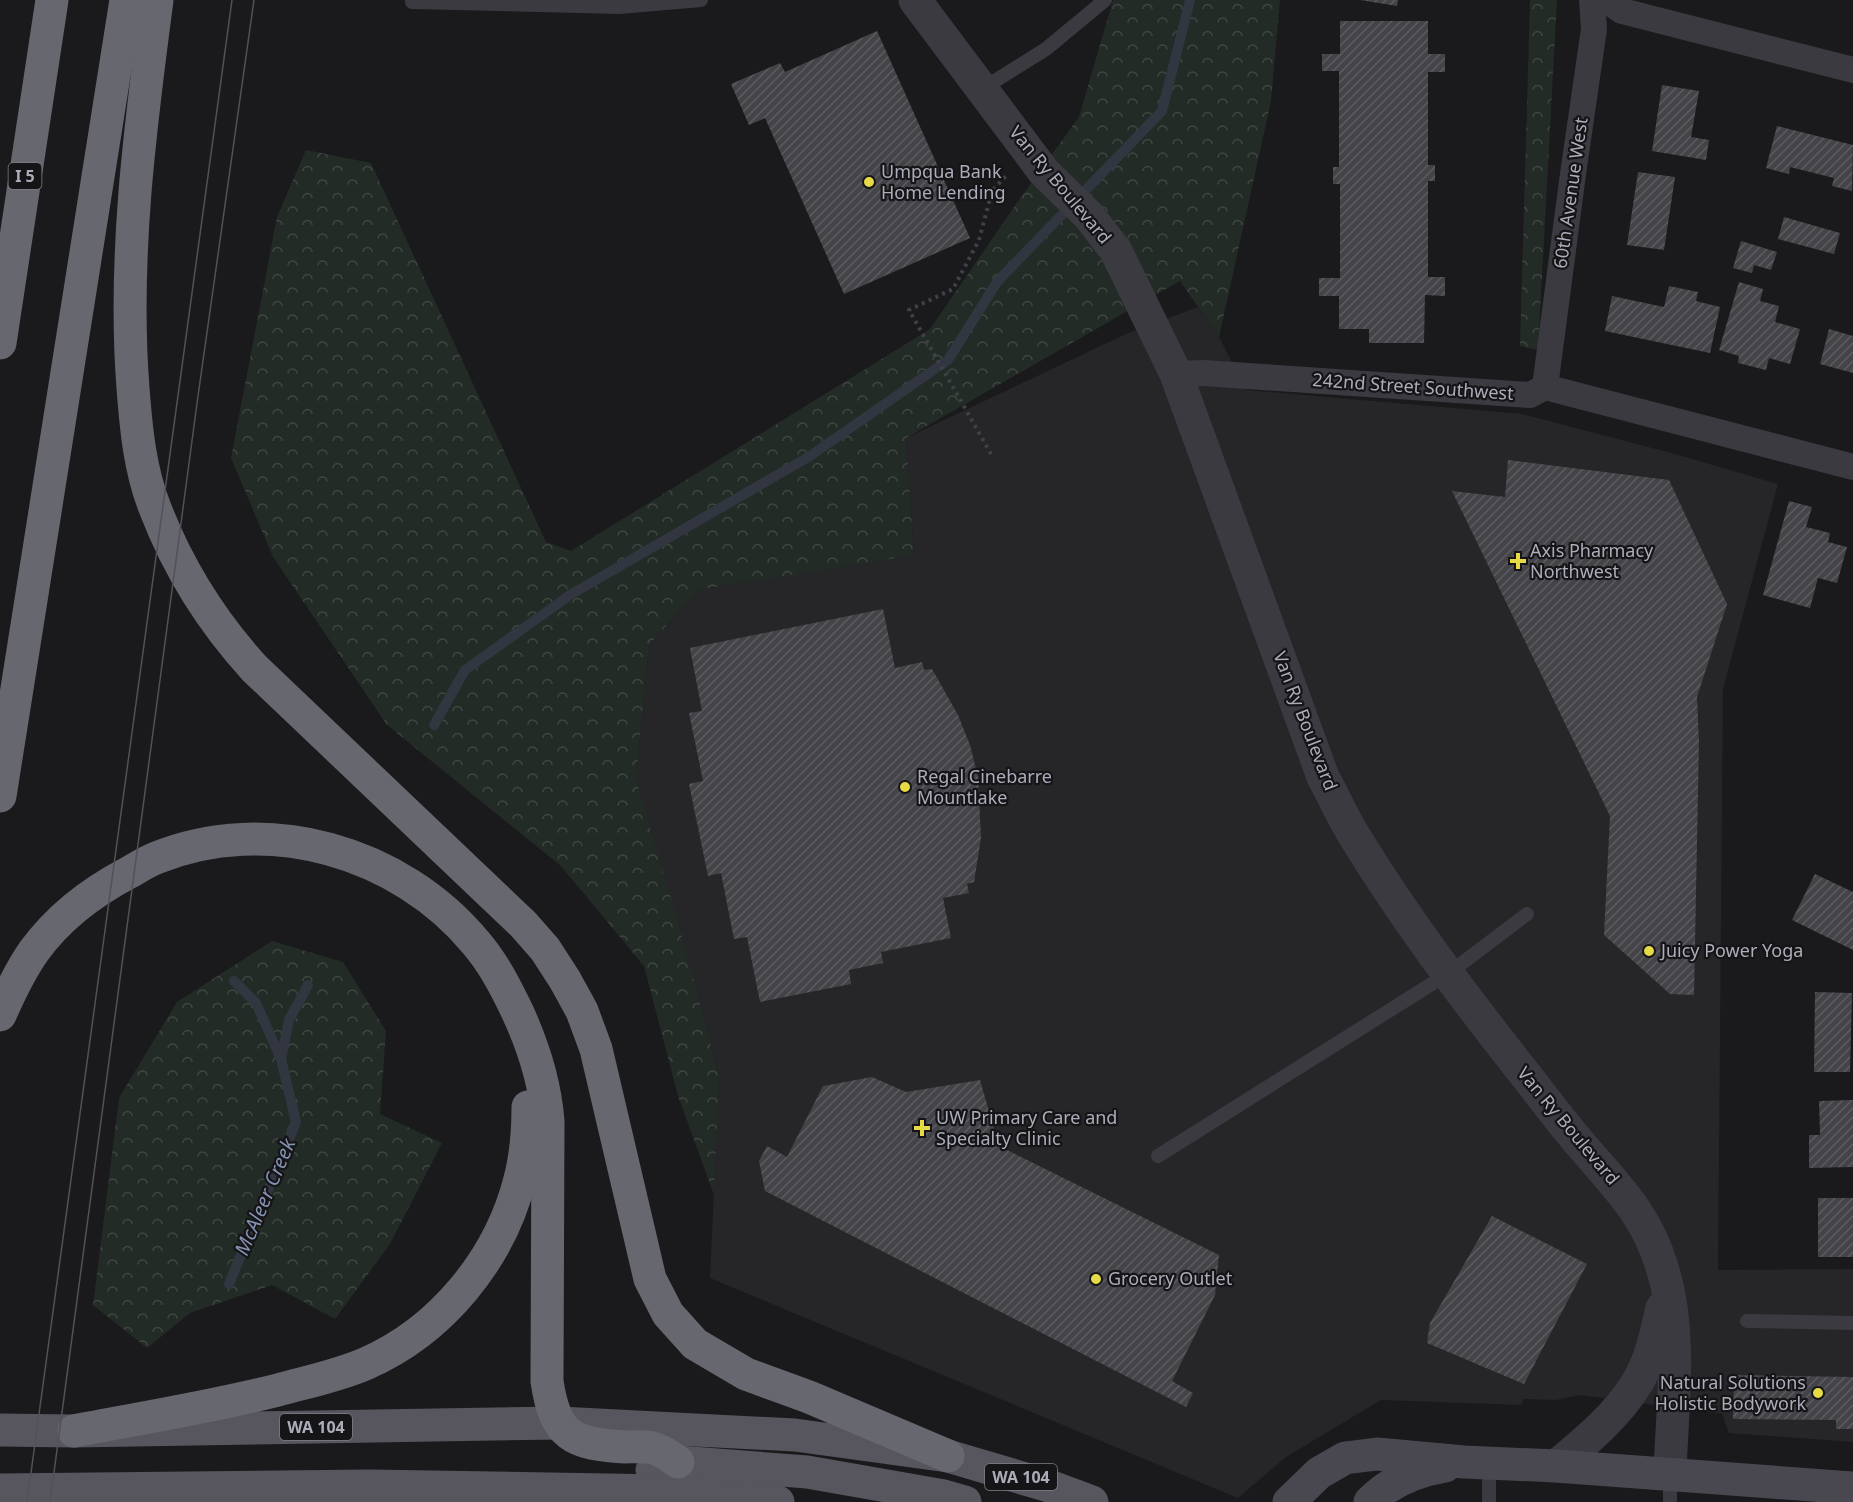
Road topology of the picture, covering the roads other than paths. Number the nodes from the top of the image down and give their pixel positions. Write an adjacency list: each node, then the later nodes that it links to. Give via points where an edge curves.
1 (126, 0): 17 (highway)
2 (157, 0): 29 (highway, via 139,143 130,292 131,360 142,464 155,508 179,561 222,630 255,669 523,924 566,980 596,1049 650,1279 668,1314 695,1344 746,1374)
3 (412, 0): 10 (lane)
4 (701, 0): 10 (lane)
5 (915, 0): 12 (street, Van Ry Boulevard)
6 (1105, 0): 12 (lane, via 1046,49)
7 (1592, 0): 15 (street, 60th Avenue West, via 1594,29)
8 (1606, 0): 11 (street, via 1622,11)
9 (52, 3): 13 (highway, I 5)
10 (639, 3)
11 (1853, 70)
12 (982, 89): 14 (street, Van Ry Boulevard, via 1044,172 1089,216 1116,250)
13 (0, 343)
14 (1176, 374): 15 (street, 242nd Street Southwest, via 1203,372 1530,395); 19 (street, Van Ry Boulevard, via 1323,777 1354,835)
15 (1545, 387): 16 (street, 242nd Street Southwest)
16 (1853, 467)
17 (0, 796)
18 (1527, 914): 19 (lane)
19 (1449, 973): 22 (lane); 23 (street, Van Ry Boulevard, via 1569,1130 1624,1193 1648,1231)
20 (507, 991): 21 (highway, via 476,942 439,905 396,875 342,851 295,841 245,839 195,846 155,858 102,887 57,924 35,950 14,982); 26 (highway, via 546,1093 547,1381); 28 (highway, via 522,1044 529,1097 528,1134 520,1179 509,1215 492,1248 451,1303 401,1344 331,1376 245,1398)
21 (0, 1015)
22 (1158, 1156)
23 (1668, 1286): 32 (street, via 1652,1350 1637,1383 1604,1424); 34 (street, Van Ry Boulevard, via 1675,1346)
24 (1747, 1321): 25 (lane)
25 (1853, 1323)
26 (558, 1423): 28 (main road, WA 104); 29 (main road, WA 104, via 795,1435); 30 (highway, via 574,1438 594,1445 655,1448)
27 (0, 1430): 28 (main road, WA 104)
28 (74, 1431)
29 (948, 1456): 39 (main road, WA 104)
30 (678, 1462): 33 (main road, via 654,1470 471,1467); 38 (main road, via 807,1472)
31 (1477, 1462): 32 (main road); 40 (main road, via 1377,1454 1345,1458 1319,1473); 41 (main road, via 1423,1470 1397,1481); 42 (lane)
32 (1556, 1466): 34 (main road)
33 (370, 1486): 36 (main road); 37 (main road, via 665,1491)
34 (1670, 1488): 35 (main road)
35 (1853, 1488)
36 (0, 1490)
37 (778, 1502)
38 (965, 1502)
39 (1092, 1502)
40 (1289, 1502)
41 (1370, 1502)
42 (1489, 1502)

